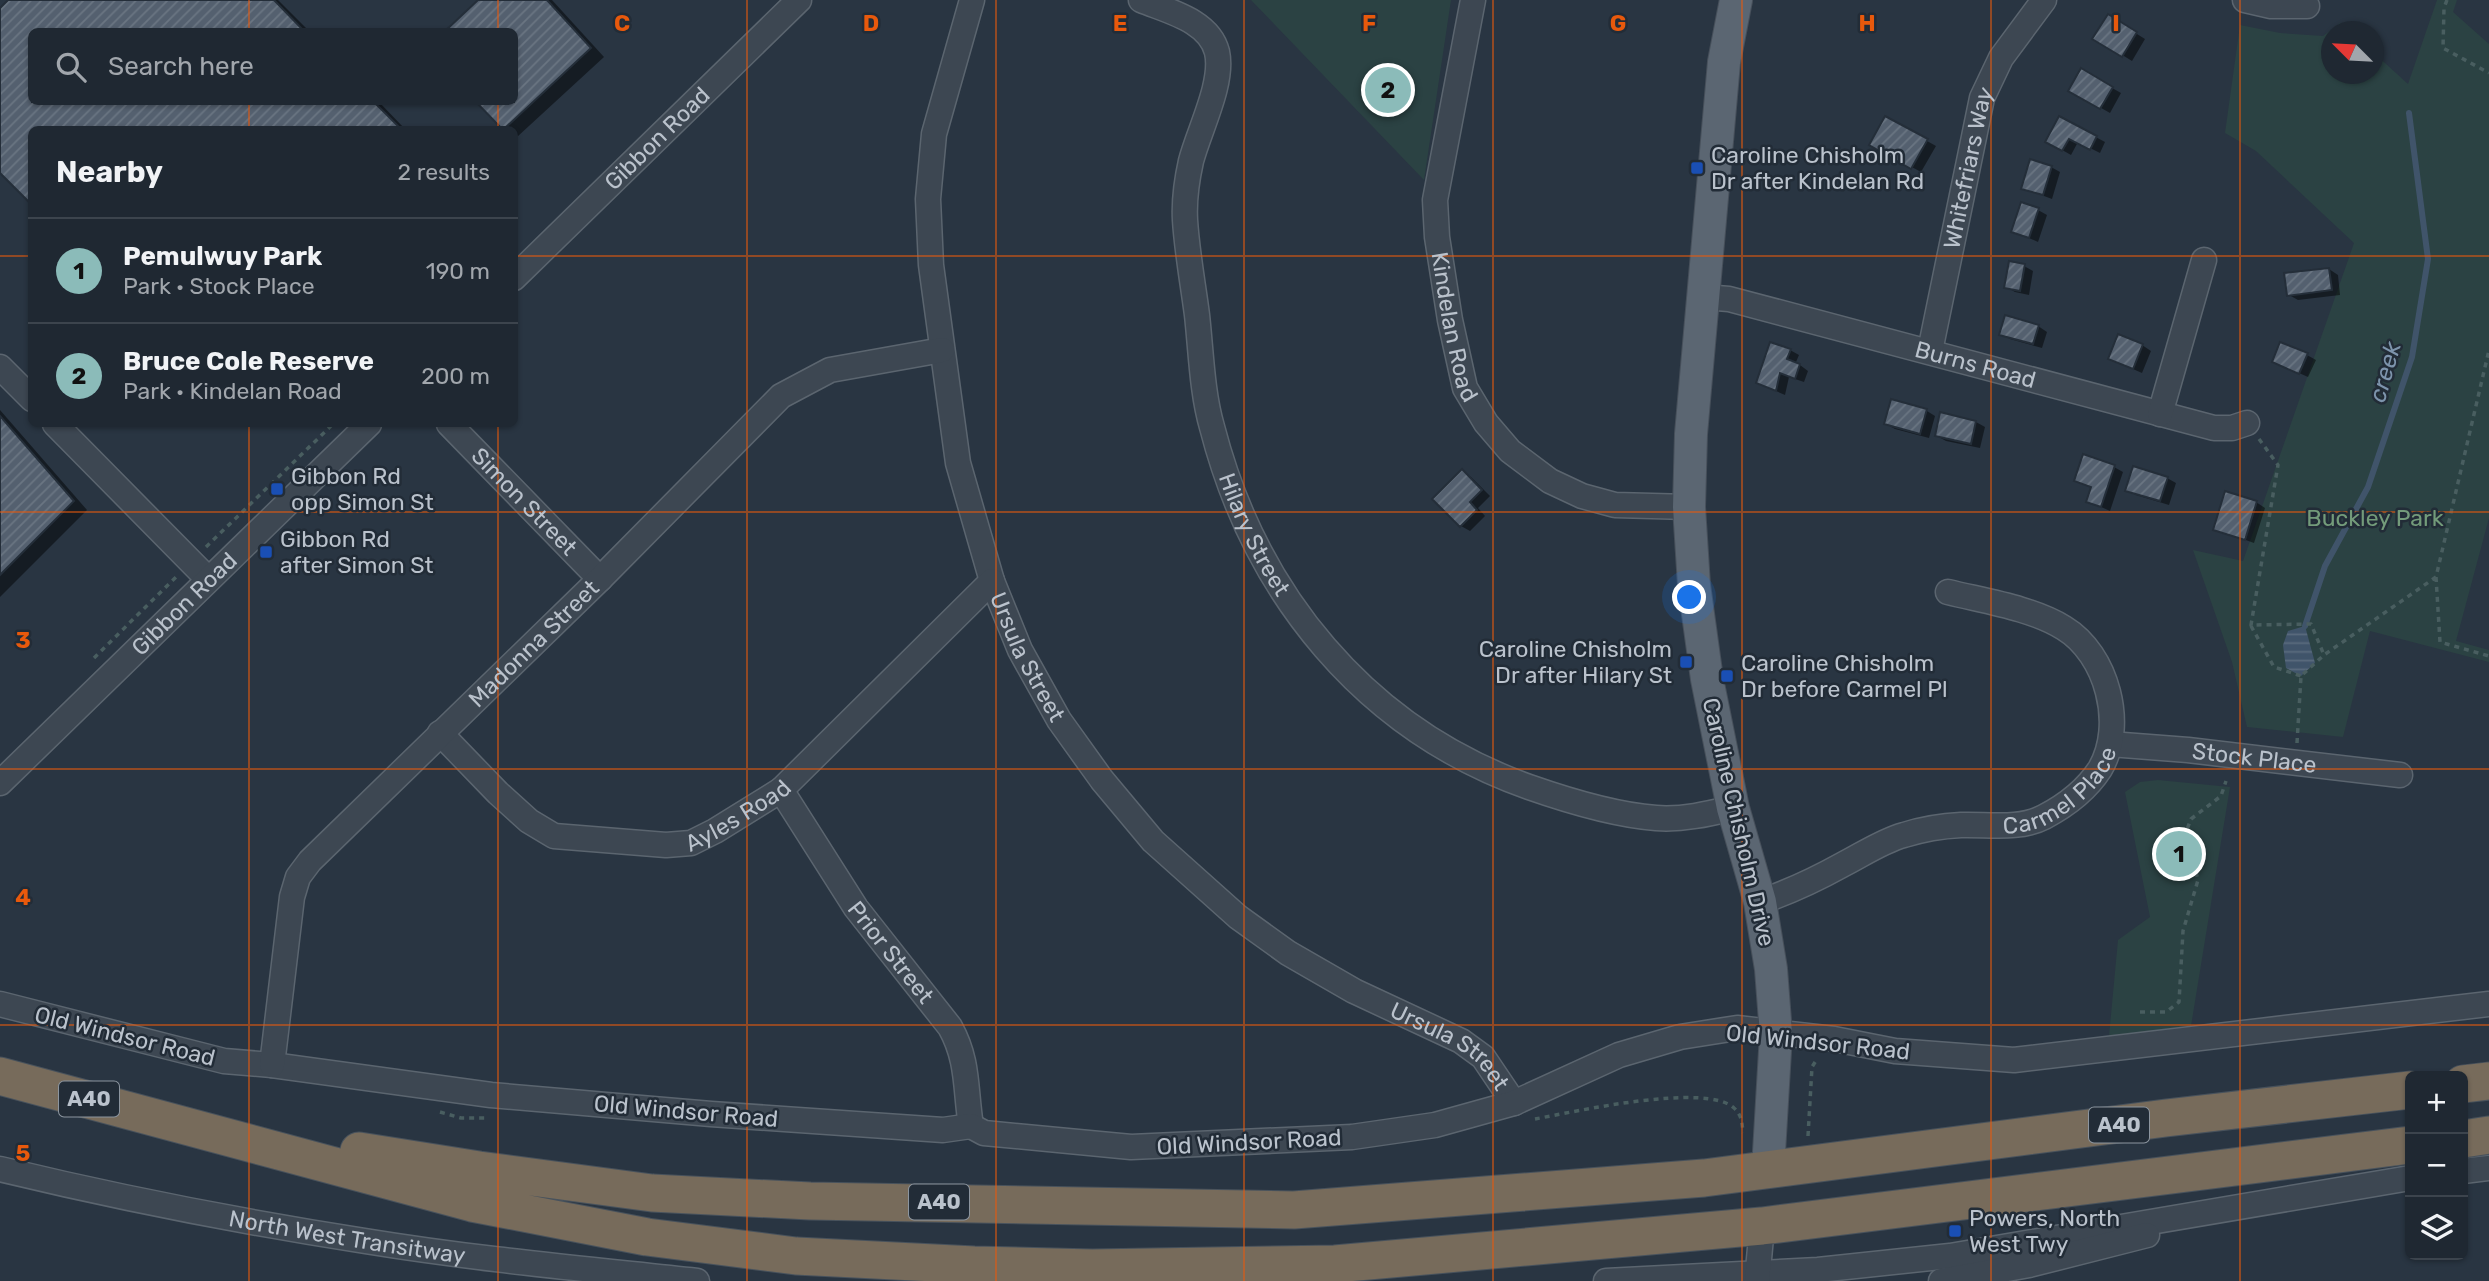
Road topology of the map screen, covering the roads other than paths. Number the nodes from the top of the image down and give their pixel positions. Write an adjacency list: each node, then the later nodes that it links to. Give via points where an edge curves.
1 (799, 0): 10 (street, Gibbon Road)
2 (972, 0): 12 (street, Ursula Street, via 934,134 929,186 931,265)
3 (1141, 0): 31 (street, Hilary Street, via 1195,24 1213,40 1217,54 1213,90 1190,163 1185,218 1211,425 1248,531 1278,587 1352,679 1396,716 1492,774 1583,805 1657,818 1701,816)
4 (1473, 0): 21 (street, Kindelan Road, via 1435,200 1450,320 1465,388 1510,451 1550,481 1615,505)
5 (1736, 0): 11 (main road, Caroline Chisholm Drive, via 1724,62)
6 (2044, 0): 13 (street, Whitefriars Way, via 2001,58 1982,98)
7 (2245, 0): 8 (street)
8 (2307, 6)
9 (2204, 260): 16 (street)
10 (518, 274)
11 (1704, 297): 13 (street, Burns Road, via 1729,299); 21 (main road, Caroline Chisholm Drive)
12 (942, 351): 23 (street, Madonna Street, via 830,370 780,396); 24 (street, Ursula Street, via 958,463)
13 (1930, 351): 16 (street, Burns Road)
14 (0, 367): 15 (street)
15 (28, 395)
16 (2160, 414): 17 (street, Burns Road, via 2214,428)
17 (2247, 423)
18 (58, 427): 22 (street)
19 (366, 427): 22 (street, Gibbon Road)
20 (452, 427): 23 (street, Simon Street)
21 (1689, 507): 31 (main road, Caroline Chisholm Drive, via 1701,643)
22 (200, 571): 29 (street, Gibbon Road)
23 (600, 579): 26 (street, Madonna Street)
24 (992, 581): 30 (street, Ayles Road); 41 (street, Ursula Street, via 1020,650 1059,720 1153,841 1238,917 1288,953 1354,991 1461,1041 1483,1057)
25 (1948, 592): 27 (street, Carmel Place, via 2043,618 2079,640 2108,690)
26 (440, 733): 30 (street, Ayles Road, via 498,793 554,836 691,843); 36 (street, Madonna Street, via 298,877)
27 (2110, 744): 28 (street, Stock Place); 32 (street, Carmel Place, via 2084,789 2042,818 2024,824 1942,826 1901,835 1800,888)
28 (2400, 775)
29 (0, 783)
30 (781, 790): 43 (street, Prior Street, via 856,908 950,1027 964,1061)
31 (1733, 808): 32 (main road, Caroline Chisholm Drive)
32 (1760, 902): 35 (main road, Caroline Chisholm Drive)
33 (0, 1004): 36 (street, Old Windsor Road, via 183,1052)
34 (2489, 1004): 35 (street, Old Windsor Road, via 2014,1060 1895,1051)
35 (1776, 1034): 41 (street, Old Windsor Road, via 1737,1028 1680,1037 1619,1055); 49 (main road, Caroline Chisholm Drive)
36 (272, 1065): 43 (street, Old Windsor Road, via 491,1095 943,1130)
37 (0, 1076): 42 (highway, A40)
38 (2489, 1080): 39 (highway)
39 (2468, 1083)
40 (2405, 1091): 49 (highway, A40)
41 (1514, 1103): 43 (street, Old Windsor Road, via 1436,1125 1352,1137 1131,1147 984,1133)
42 (178, 1122): 49 (highway, A40, via 652,1193 810,1201 1294,1210); 53 (highway, A40, via 472,1203 647,1237 796,1256 1079,1268 1335,1264)
43 (971, 1126)
44 (2489, 1136): 45 (highway)
45 (2468, 1138)
46 (2405, 1146): 53 (highway, A40)
47 (2489, 1168): 50 (street)
48 (0, 1169): 55 (street, North West Transitway, via 364,1241)
49 (1768, 1170): 53 (highway, Caroline Chisholm Drive)
50 (2468, 1170)
51 (2405, 1179): 52 (street)
52 (2276, 1200): 54 (street, via 1950,1256); 57 (street, via 2053,1259)
53 (1762, 1226): 54 (street)
54 (1757, 1276): 56 (street)
55 (697, 1281)
56 (1606, 1281)
57 (1941, 1281)

